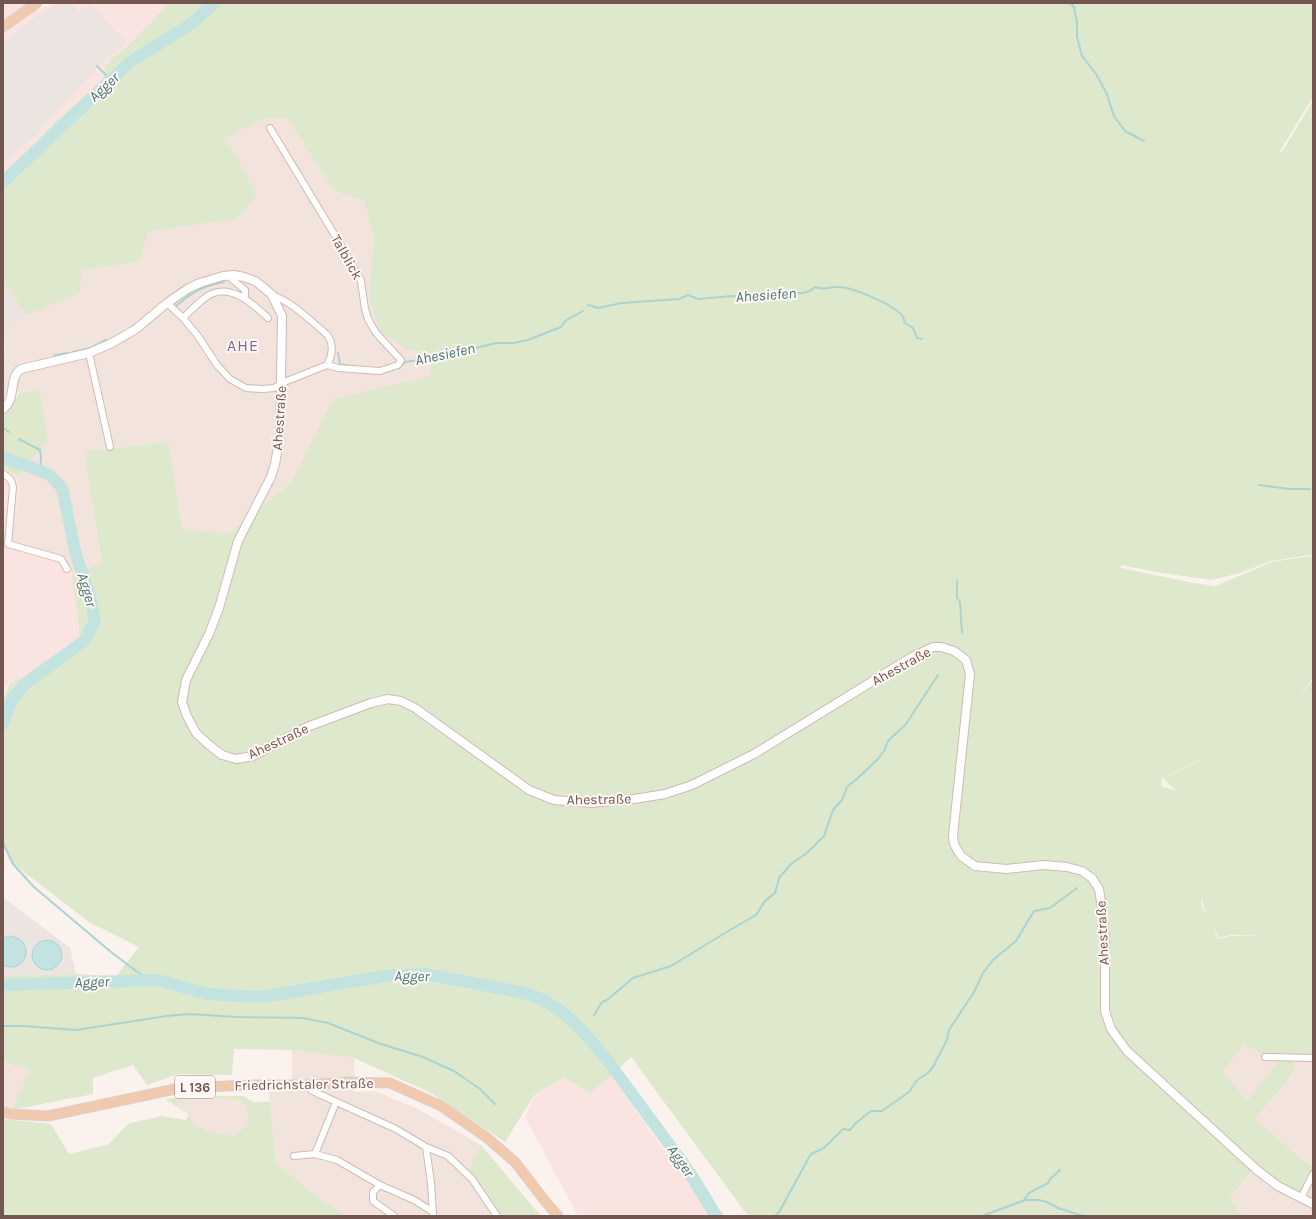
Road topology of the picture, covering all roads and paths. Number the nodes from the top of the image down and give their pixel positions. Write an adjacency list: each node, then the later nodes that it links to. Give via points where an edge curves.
1 (37, 3): 2 (main road)
2 (3, 27)
3 (270, 128): 11 (street, Talblick, via 361,281 365,309 376,334 401,360 398,365 380,371)
4 (227, 275): 5 (main road, Ahestraße, via 255,281); 6 (street, via 244,290); 7 (main road, Ahestraße, via 200,282)
5 (272, 295): 11 (street, via 301,312 328,336 332,346 332,358); 12 (main road, Ahestraße, via 282,316)
6 (245, 299): 8 (street, via 232,292 217,292 207,297); 9 (street)
7 (167, 303): 8 (street); 10 (main road, Ahestraße, via 130,332)
8 (183, 318): 12 (street, via 230,379 246,388 262,389 274,388)
9 (268, 318)
10 (89, 353): 13 (main road, Ahestraße, via 21,369 15,376 10,401); 14 (street)
11 (326, 365): 12 (street)
12 (282, 382): 27 (main road, Ahestraße, via 276,464 238,541 219,608 183,691 182,702 187,716 196,733 209,745 222,755 236,759 253,756 307,727 370,703 388,699 401,701 415,708 529,790 554,800 591,803 634,799 665,794 692,785 754,754 912,656 933,647 954,651 966,660 970,674 953,836 954,844 961,856 975,866 1006,869 1067,867 1082,871 1092,878 1099,890 1103,915 1104,1011 1111,1029 1127,1051 1257,1170 1278,1186)
13 (3, 409)
14 (110, 447)
15 (3, 474): 16 (street, via 12,481 13,487 8,544 61,559)
16 (68, 569)
17 (1265, 1057): 18 (street)
18 (1313, 1058)
19 (310, 1085): 20 (street, via 311,1090); 21 (main road, Friedrichstaler Straße / L 136, via 251,1084 180,1088 48,1116); 32 (main road, Friedrichstaler Straße / L 136, via 349,1082 390,1083 441,1106 486,1137 515,1162)
20 (336, 1102): 22 (street, via 396,1129); 23 (street)
21 (3, 1112)
22 (426, 1147): 29 (street, via 432,1183); 31 (street, via 448,1156 472,1179)
23 (315, 1154): 24 (street); 26 (street, via 337,1160)
24 (294, 1156)
25 (1313, 1174): 27 (street)
26 (380, 1185): 29 (street, via 414,1200); 30 (street, via 373,1192 373,1202)
27 (1301, 1198): 28 (main road, Ahestraße)
28 (1313, 1204)
29 (433, 1214)
30 (394, 1216)
31 (497, 1216)
32 (558, 1216)

